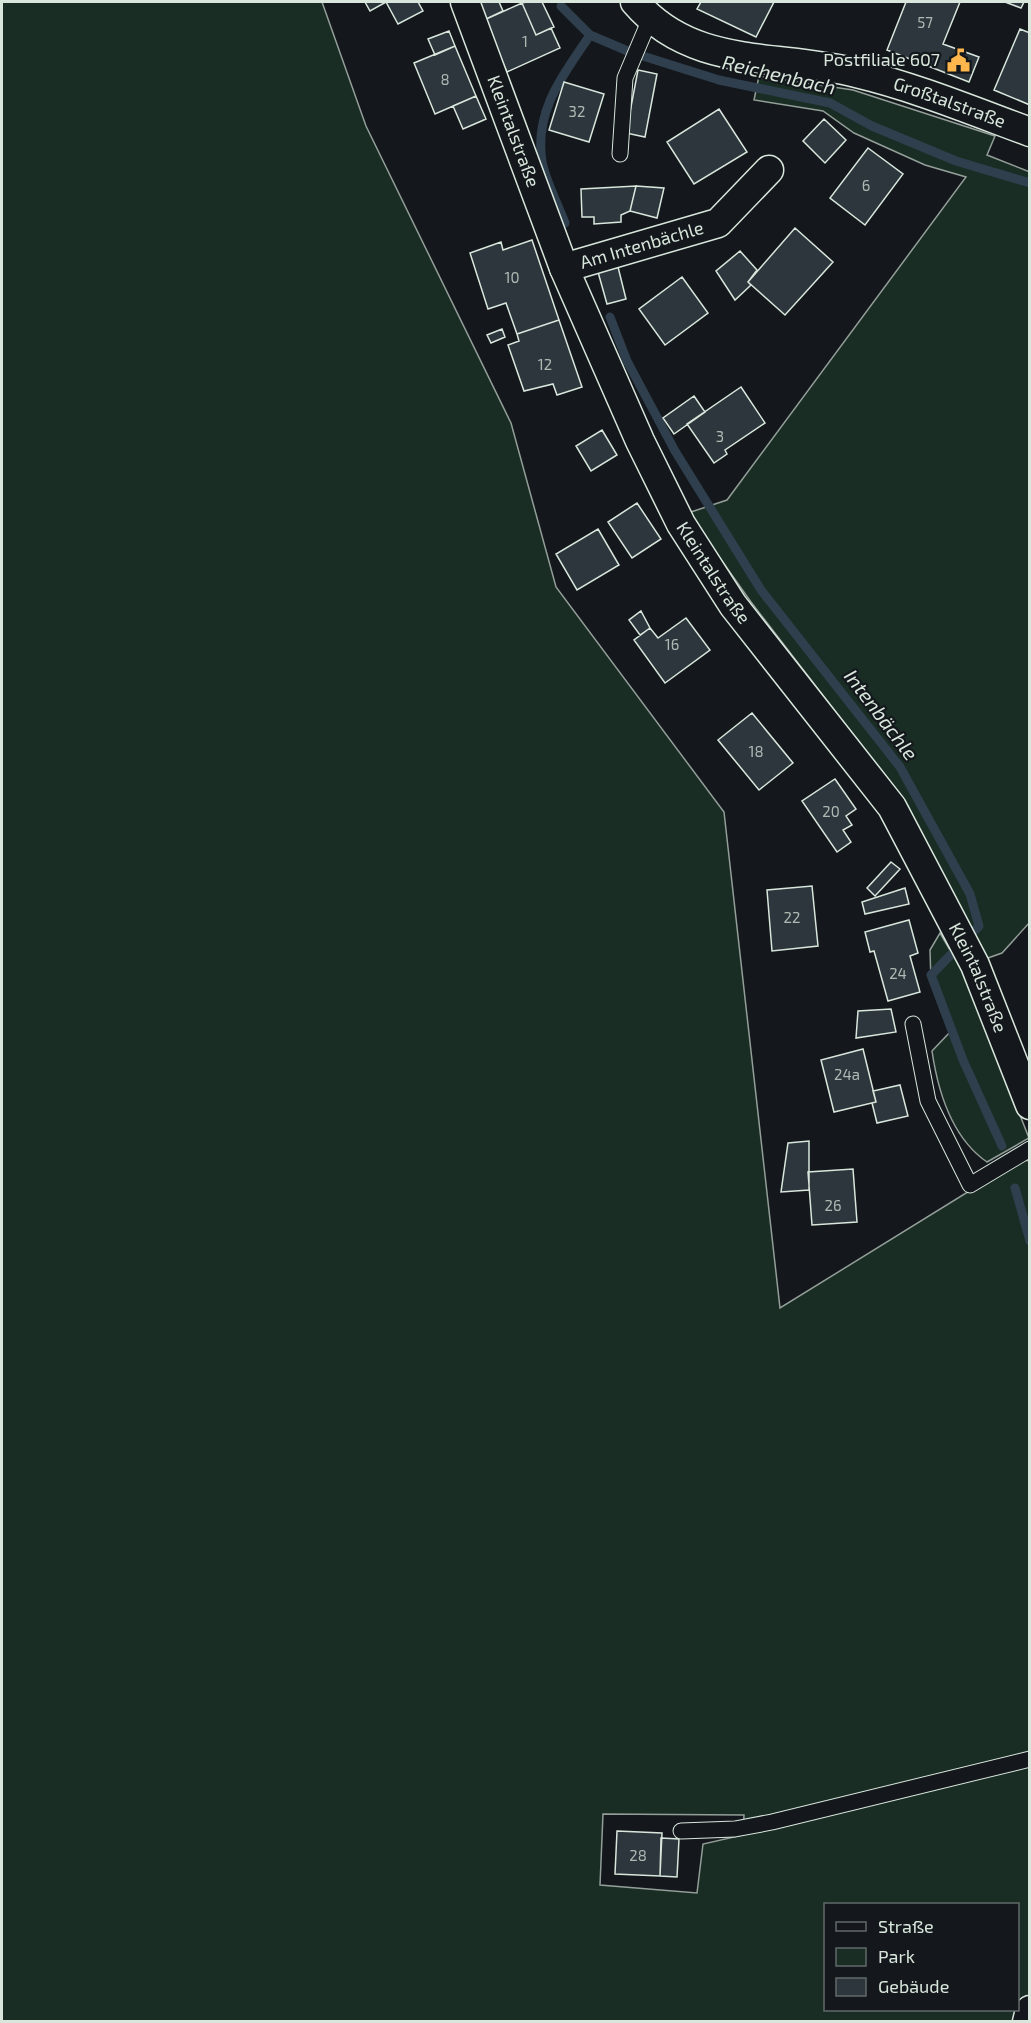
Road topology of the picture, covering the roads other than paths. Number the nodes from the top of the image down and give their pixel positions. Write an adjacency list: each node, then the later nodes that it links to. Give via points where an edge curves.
1 (465, 2): 6 (street, Kleintalstraße)
2 (643, 10): 3 (street, Großtalstraße, via 687,42 732,56 855,72); 4 (lane, via 639,47 627,74)
3 (1029, 132)
4 (620, 154)
5 (769, 170): 6 (street, Am Intenbächle, via 718,223)
6 (564, 268): 8 (street, Kleintalstraße, via 681,524 733,605 892,807 975,965)
7 (914, 1024): 9 (lane, via 928,1101 970,1185)
8 (1029, 1106)
9 (1029, 1149)
10 (1029, 1759): 11 (lane, via 772,1822 735,1829)
11 (681, 1831)
12 (1029, 2010): 13 (street)
13 (1026, 2022)

